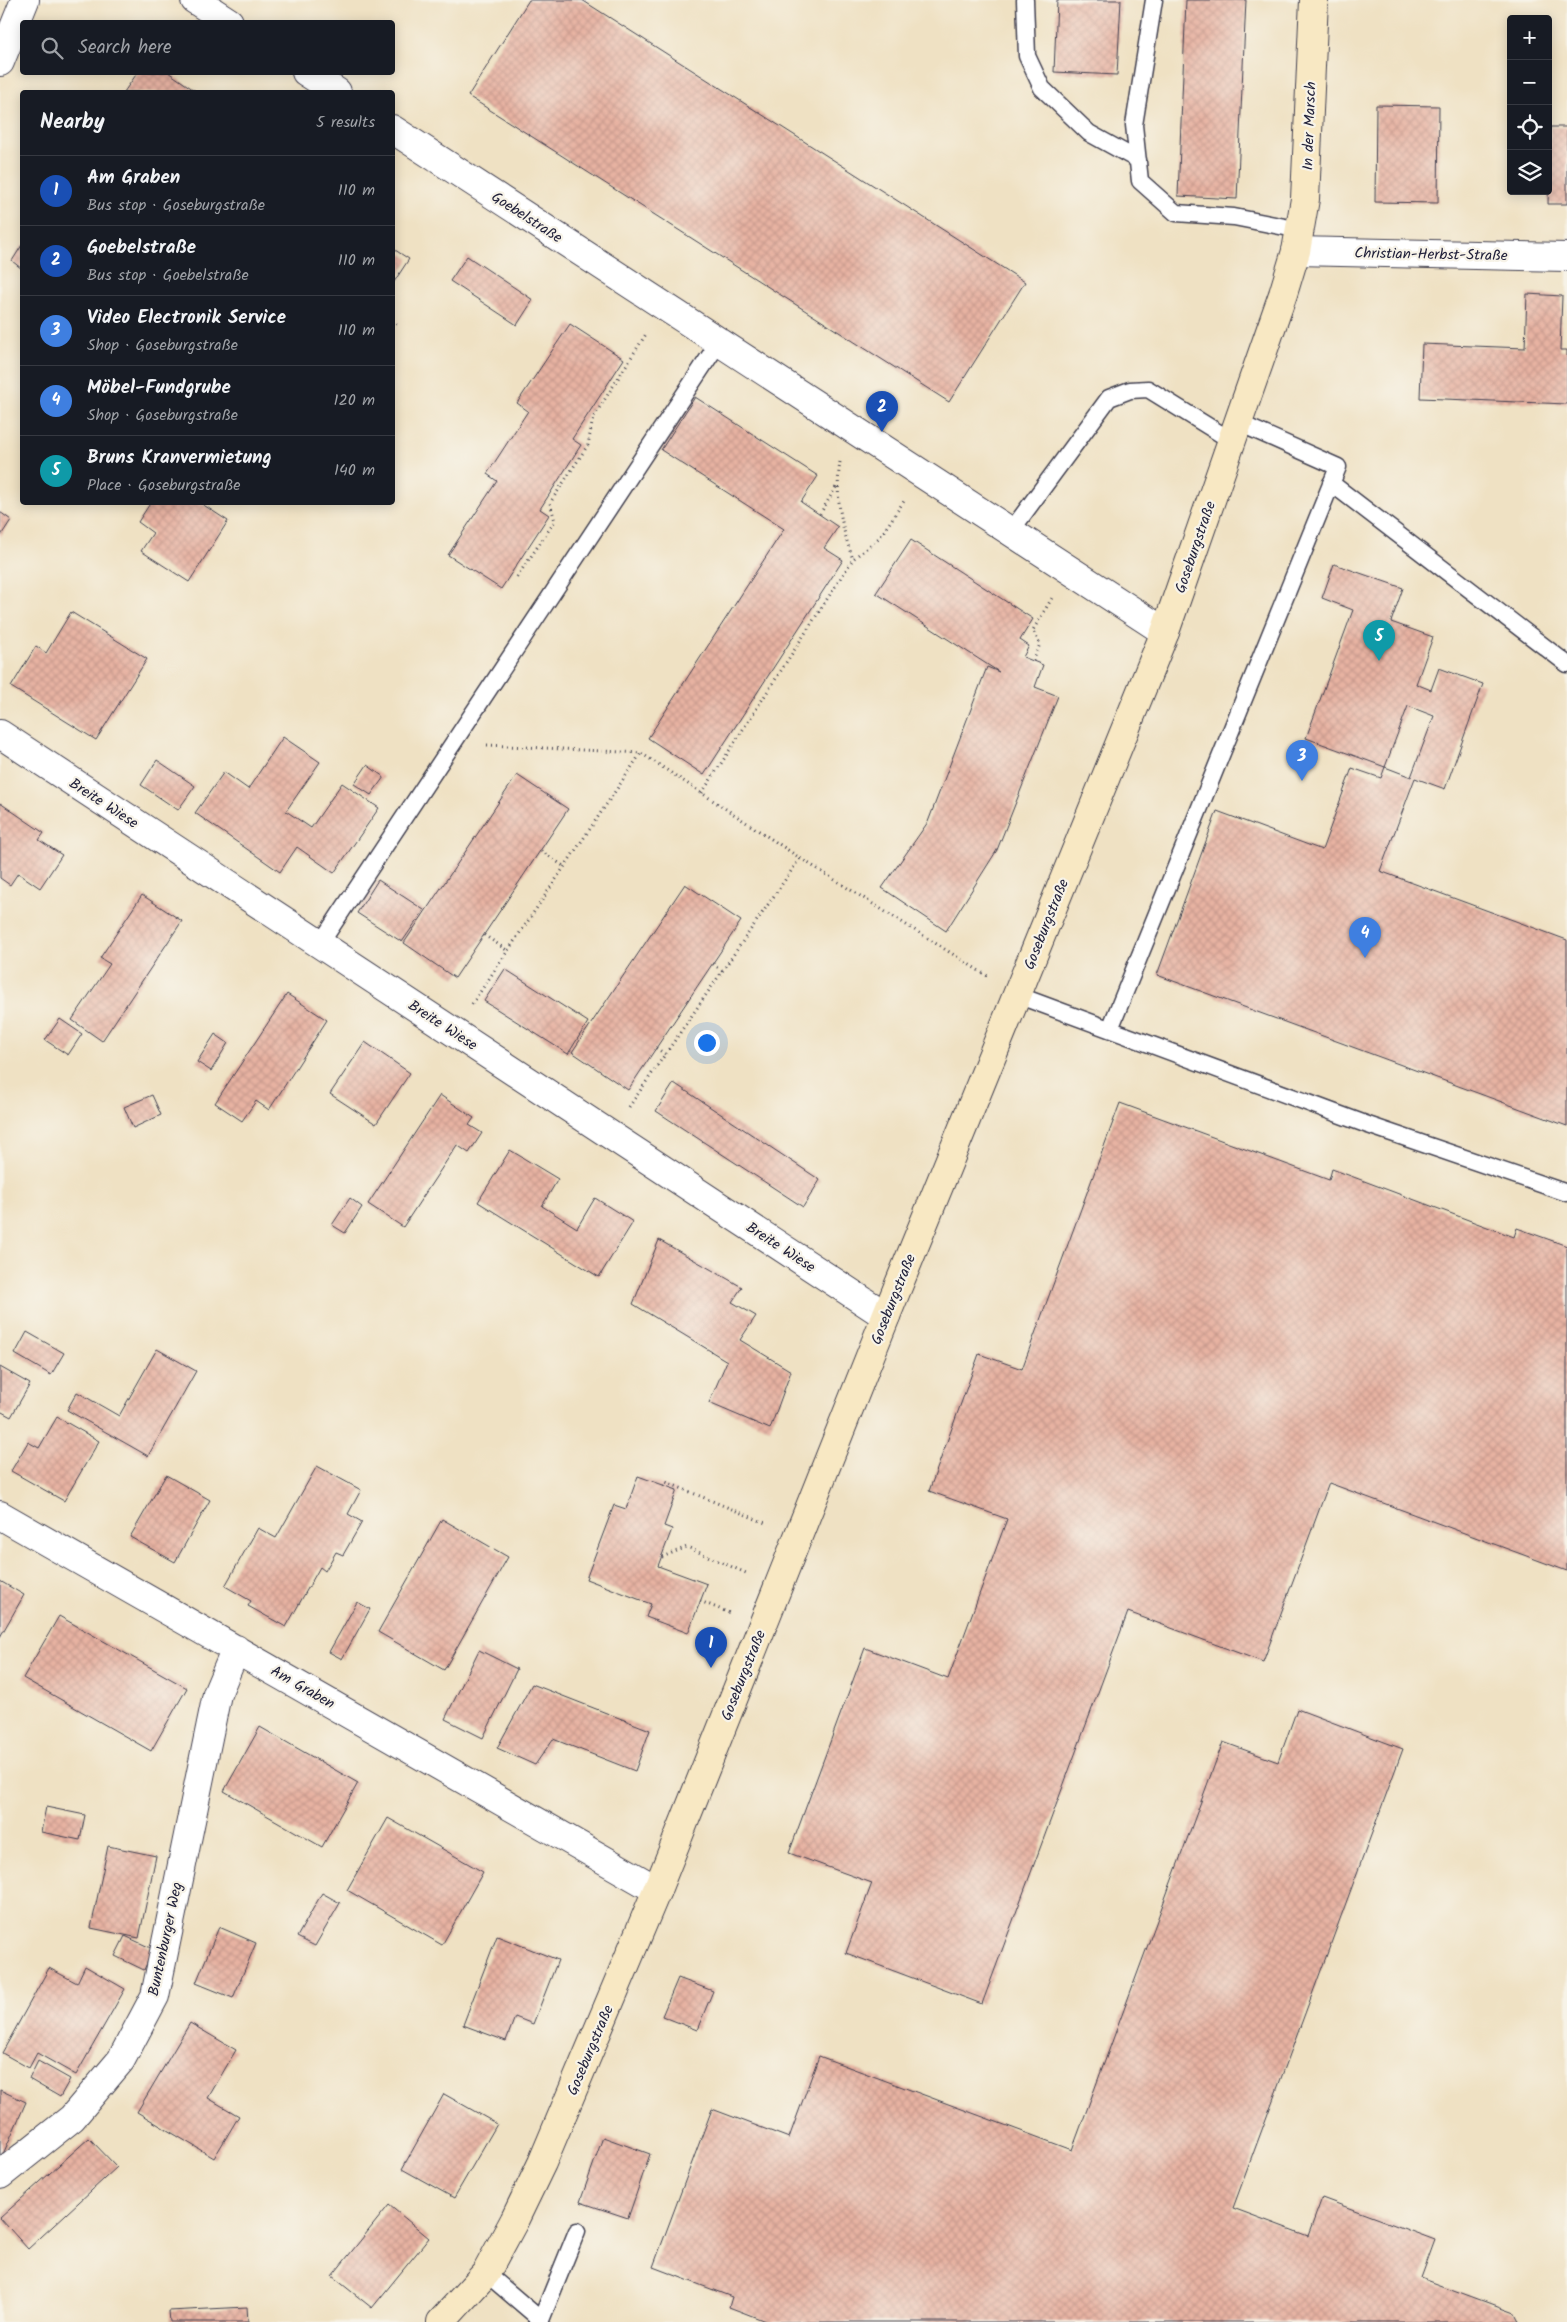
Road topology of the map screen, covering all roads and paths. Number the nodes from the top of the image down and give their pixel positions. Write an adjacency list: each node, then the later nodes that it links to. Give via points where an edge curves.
1 (25, 0): 7 (street)
2 (195, 0): 6 (street)
3 (1026, 0): 11 (lane, via 1027,56 1042,88 1089,134)
4 (1154, 0): 11 (lane, via 1134,125)
5 (1314, 0): 12 (street, In der Marsch, via 1306,199)
6 (226, 20)
7 (0, 62)
8 (311, 75): 9 (street)
9 (334, 90)
10 (395, 131): 14 (street, Goebelstraße)
11 (1138, 160): 12 (lane, via 1140,181 1176,212 1234,217)
12 (1298, 241): 13 (street, Christian-Herbst-Straße); 19 (street, Goseburgstraße)
13 (1567, 257)
14 (664, 306): 17 (street, Goebelstraße); 27 (path, via 593,418 588,445 550,503 555,521)
15 (395, 324): 16 (path)
16 (398, 325)
17 (719, 342): 18 (street, Goebelstraße); 32 (lane)
18 (859, 432): 20 (street, Goebelstraße); 22 (path, via 841,458)
19 (1235, 432): 21 (lane, via 1338,467); 24 (lane, via 1148,390 1130,390 1109,398); 28 (street, Goseburgstraße)
20 (922, 473): 24 (street, Goebelstraße); 25 (path, via 880,537)
21 (1331, 484): 30 (lane); 44 (lane)
22 (836, 486): 23 (path); 25 (path, via 845,538)
23 (820, 514)
24 (1011, 531): 26 (street, Goebelstraße)
25 (854, 559): 34 (path)
26 (1069, 569): 28 (street, Goebelstraße); 29 (path, via 1033,630 1040,644)
27 (517, 577)
28 (1165, 632): 43 (street, Goseburgstraße)
29 (1033, 661)
30 (1567, 664)
31 (0, 734): 39 (street, Breite Wiese)
32 (453, 744): 33 (path); 39 (lane)
33 (640, 753): 34 (path); 37 (path)
34 (702, 793): 36 (path)
35 (540, 851): 37 (path)
36 (800, 858): 42 (path); 43 (path)
37 (565, 867): 40 (path)
38 (484, 935): 40 (path)
39 (320, 944): 45 (street, Breite Wiese)
40 (508, 951): 45 (path)
41 (712, 964): 42 (path)
42 (723, 971): 47 (path)
43 (1017, 995): 44 (lane); 50 (street, Goseburgstraße)
44 (1110, 1029): 49 (lane, via 1368,1125)
45 (453, 1032): 48 (street, Breite Wiese)
46 (656, 1048): 47 (path)
47 (665, 1054): 48 (path)
48 (610, 1134): 50 (street, Breite Wiese)
49 (1567, 1193)
50 (886, 1316): 59 (street, Goseburgstraße)
51 (664, 1486): 53 (path, via 666,1482)
52 (0, 1515): 58 (street, Am Graben)
53 (776, 1527)
54 (662, 1557): 55 (path, via 687,1547)
55 (747, 1574)
56 (700, 1601): 57 (path)
57 (733, 1615)
58 (236, 1650): 59 (street, Am Graben); 60 (street, Buntenburger Weg, via 217,1694 155,1996 121,2060 72,2118)
59 (657, 1890): 62 (street, Goseburgstraße, via 542,2162)
60 (0, 2175)
61 (577, 2230): 63 (lane)
62 (486, 2273): 63 (lane); 64 (street, Goseburgstraße)
63 (541, 2321)
64 (441, 2322)

